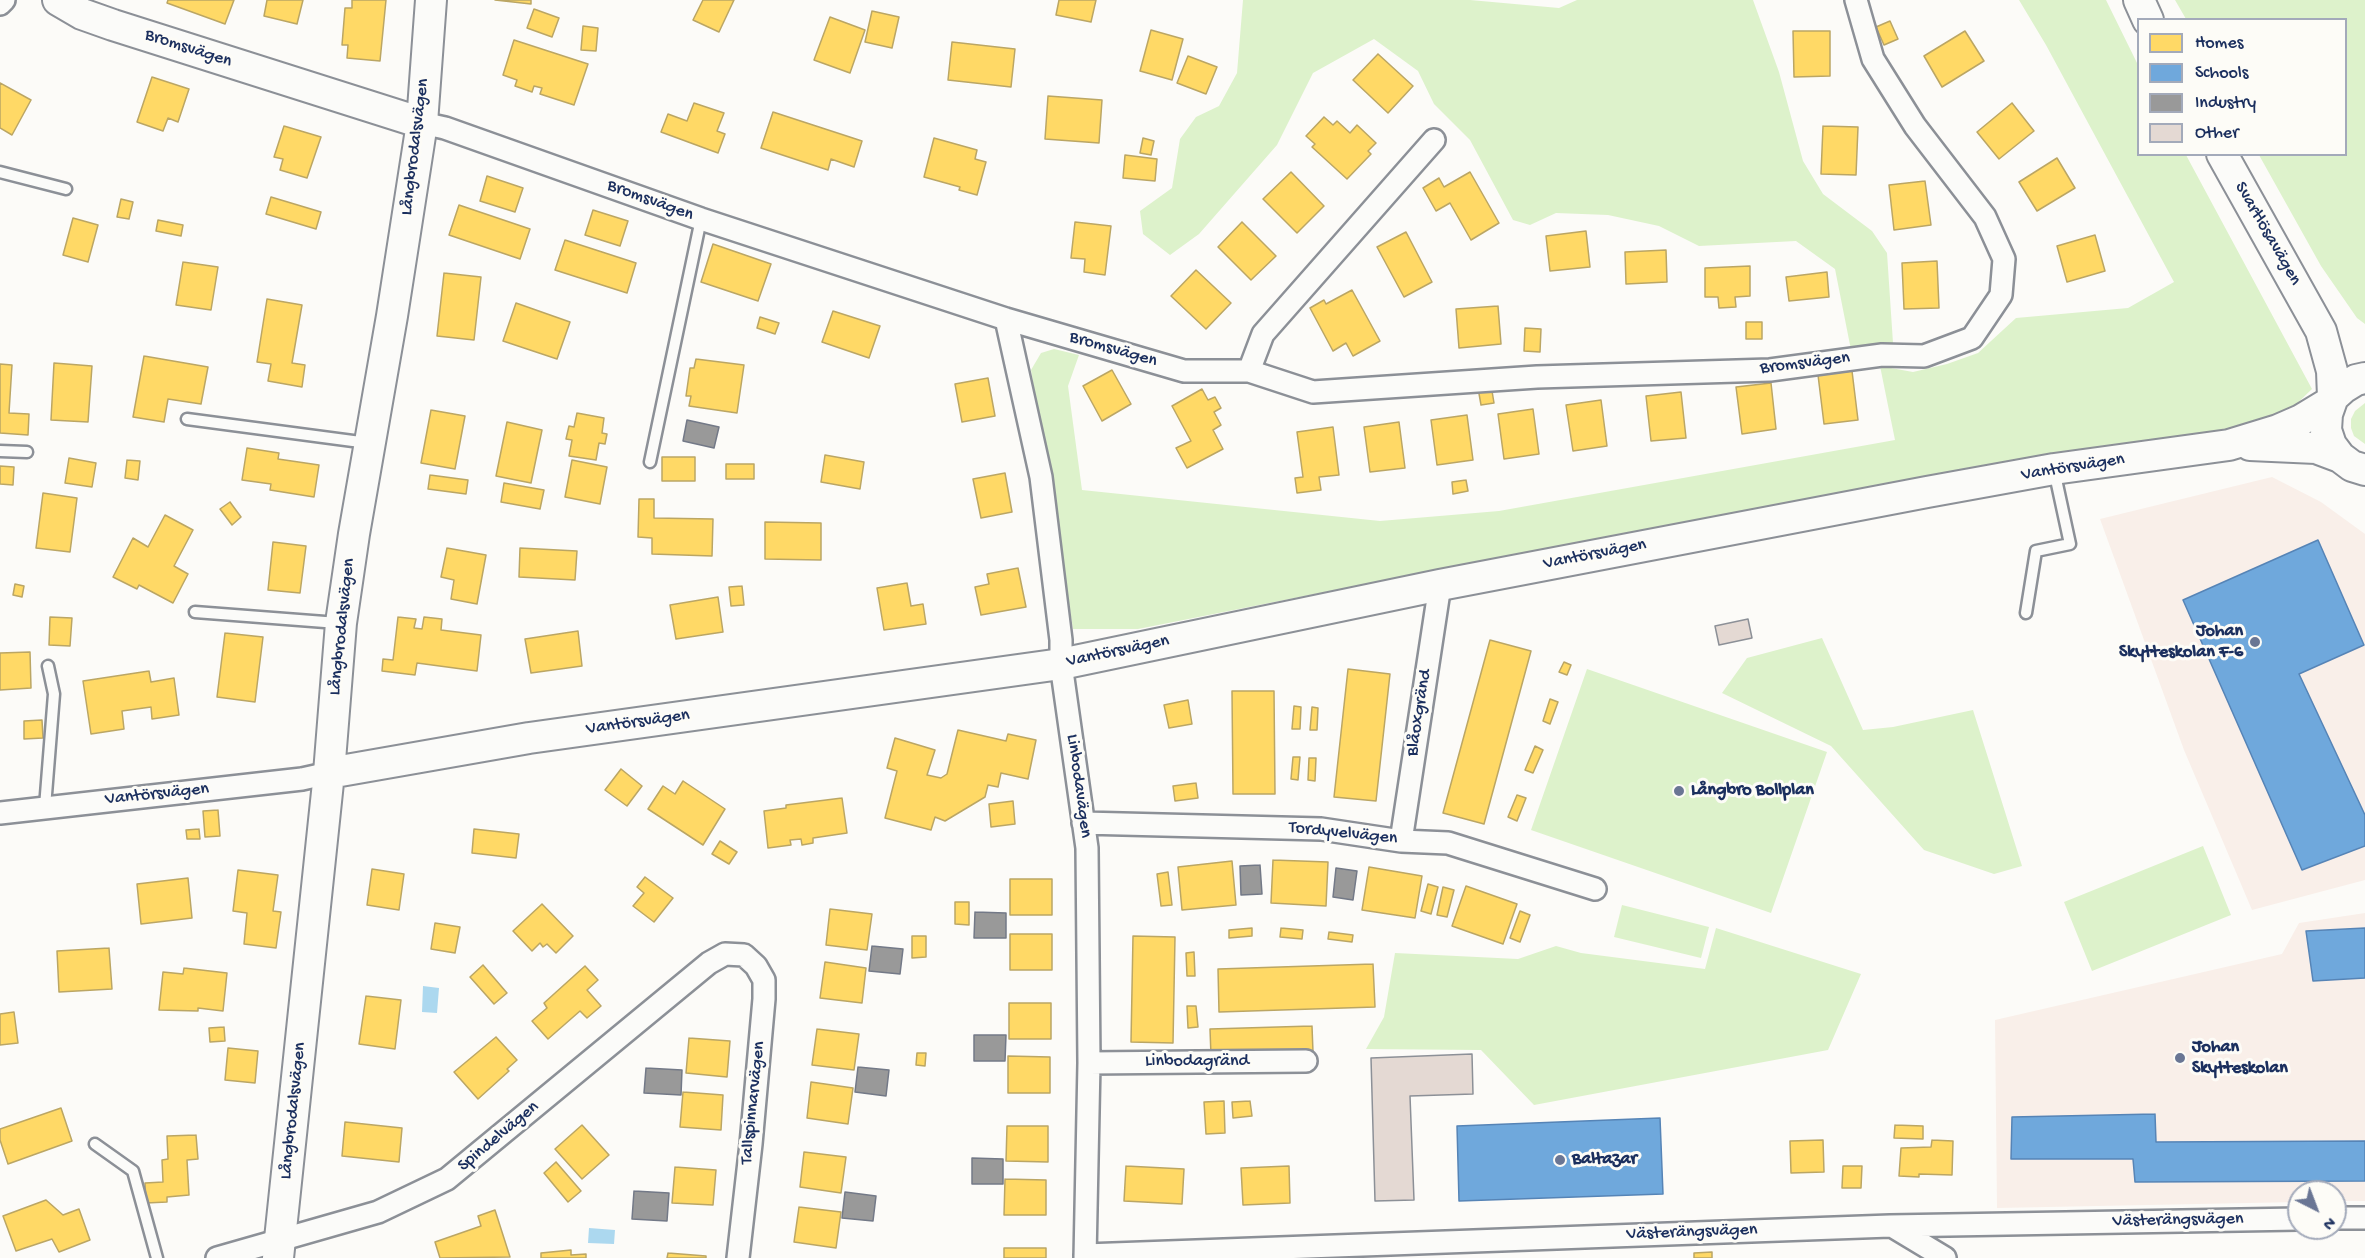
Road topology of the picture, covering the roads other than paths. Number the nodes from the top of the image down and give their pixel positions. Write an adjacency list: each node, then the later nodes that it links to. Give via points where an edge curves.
1 (4, 0): 6 (street)
2 (58, 0): 8 (street, Bromsvägen, via 113,25)
3 (431, 0): 8 (street, Långbrodalsvägen)
4 (1856, 0): 17 (street, Bromsvägen, via 1873,60 1915,126 1985,217 2004,259 2001,295 1972,338 1924,356 1882,355 1770,370 1537,377 1313,392)
5 (2139, 0): 7 (street)
6 (0, 4)
7 (2147, 18)
8 (422, 123): 13 (street, Bromsvägen); 21 (street, Långbrodalsvägen)
9 (1434, 140): 17 (street, via 1263,334)
10 (2223, 156): 14 (street, Svartlösavägen)
11 (0, 172): 12 (lane)
12 (66, 189)
13 (701, 219): 15 (street, Bromsvägen); 25 (lane)
14 (2313, 314): 16 (street, Svartlösavägen, via 2335,342); 19 (street, Svartlösavägen, via 2332,371)
15 (1006, 319): 17 (street, Bromsvägen, via 1184,370); 32 (street, Linbodavägen, via 1041,477)
16 (2365, 366)
17 (1249, 371)
18 (2365, 378): 19 (street, Vantörsvägen, via 2343,387)
19 (2331, 400): 22 (street, Vantörsvägen, via 2301,420); 26 (street, Svartlösavägen, via 2326,430 2331,445)
20 (187, 419): 21 (lane)
21 (370, 443): 31 (street, Långbrodalsvägen)
22 (2229, 445): 26 (street, Vantörsvägen, via 2316,448); 27 (street, Vantörsvägen)
23 (0, 451): 24 (lane)
24 (27, 452)
25 (650, 462)
26 (2355, 467)
27 (2054, 470): 28 (street, Vantörsvägen); 30 (lane, via 2070,544 2036,551)
28 (1440, 585): 32 (street, Vantörsvägen); 38 (street, Blåoxgränd)
29 (195, 612): 31 (lane)
30 (2026, 613)
31 (341, 623): 34 (street, Långbrodalsvägen)
32 (1061, 664): 34 (street, Vantörsvägen, via 529,738); 37 (street, Linbodavägen)
33 (48, 666): 35 (lane, via 54,694)
34 (329, 773): 35 (street, Vantörsvägen); 48 (street, Långbrodalsvägen)
35 (45, 807): 36 (street, Vantörsvägen)
36 (0, 813)
37 (1083, 823): 38 (street, Tordyvelvägen, via 1321,829); 42 (street, Linbodavägen, via 1087,859)
38 (1401, 841): 39 (street, Tordyvelvägen, via 1448,843)
39 (1595, 889)
40 (744, 955): 48 (street, Spindelvägen, via 725,954 709,963 447,1179 378,1212); 52 (street, Tallspinnarvägen, via 764,980 764,999)
41 (1306, 1061): 42 (street, Linbodagränd)
42 (1089, 1063): 49 (street, Linbodavägen)
43 (95, 1144): 50 (lane, via 133,1171)
44 (2347, 1218): 45 (street)
45 (2365, 1218)
46 (2287, 1219): 47 (street, Västerängsvägen)
47 (1890, 1226): 49 (street, Västerängsvägen); 53 (street)
48 (279, 1249): 51 (street, Spindelvägen)
49 (1085, 1256)
50 (157, 1258)
51 (217, 1258)
52 (738, 1258)
53 (1946, 1258)

